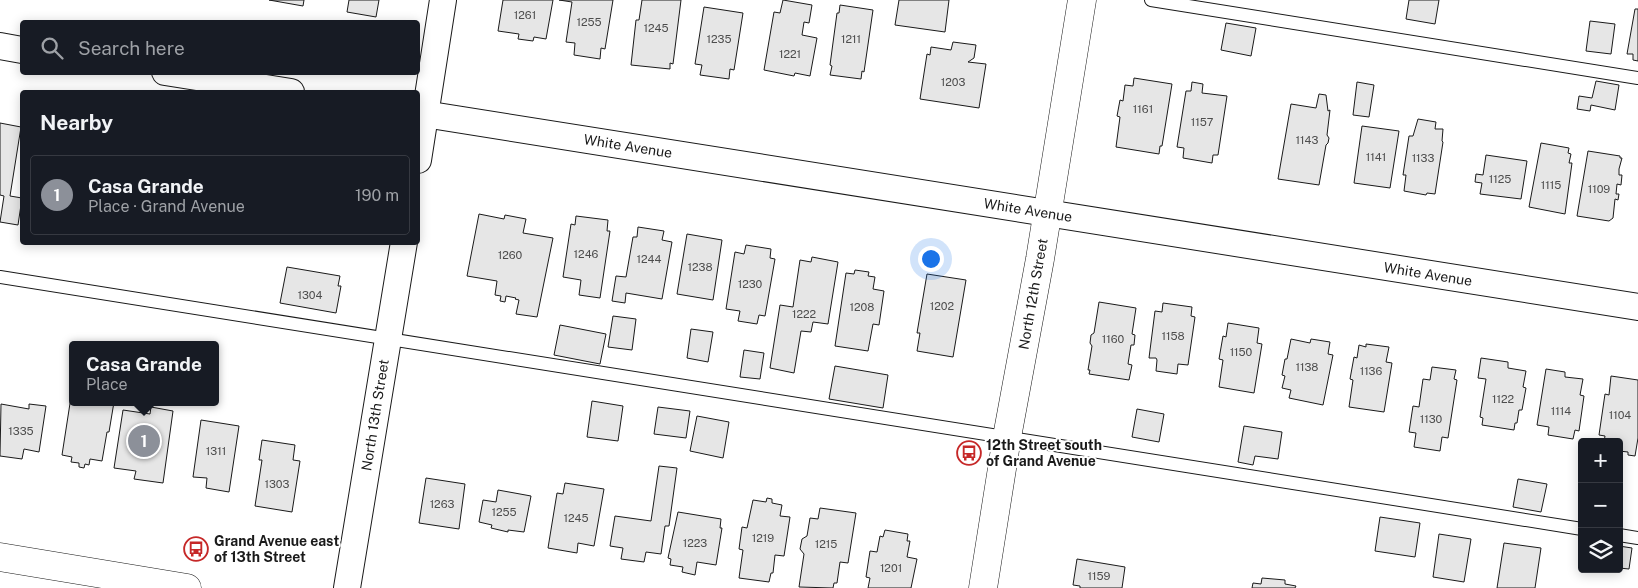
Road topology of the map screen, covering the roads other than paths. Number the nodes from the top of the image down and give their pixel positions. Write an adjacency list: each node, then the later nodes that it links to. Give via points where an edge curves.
1 (443, 0): 9 (street)
2 (1082, 0): 11 (main road, North 12th Street)
3 (1151, 0): 7 (lane)
4 (0, 46): 5 (street)
5 (20, 50)
6 (184, 75): 8 (street)
7 (1638, 78)
8 (278, 90)
9 (421, 113): 10 (street); 11 (street, White Avenue)
10 (420, 129)
11 (1048, 213): 14 (street, White Avenue); 16 (main road, North 12th Street)
12 (404, 245): 15 (street, North 13th Street)
13 (0, 277): 15 (lane)
14 (1638, 307)
15 (388, 340): 16 (lane); 22 (street, North 13th Street)
16 (1007, 437): 17 (lane); 23 (main road, North 12th Street)
17 (1578, 528)
18 (1623, 536): 19 (lane)
19 (1638, 538)
20 (0, 558): 21 (main road)
21 (187, 588)
22 (347, 588)
23 (983, 588)

